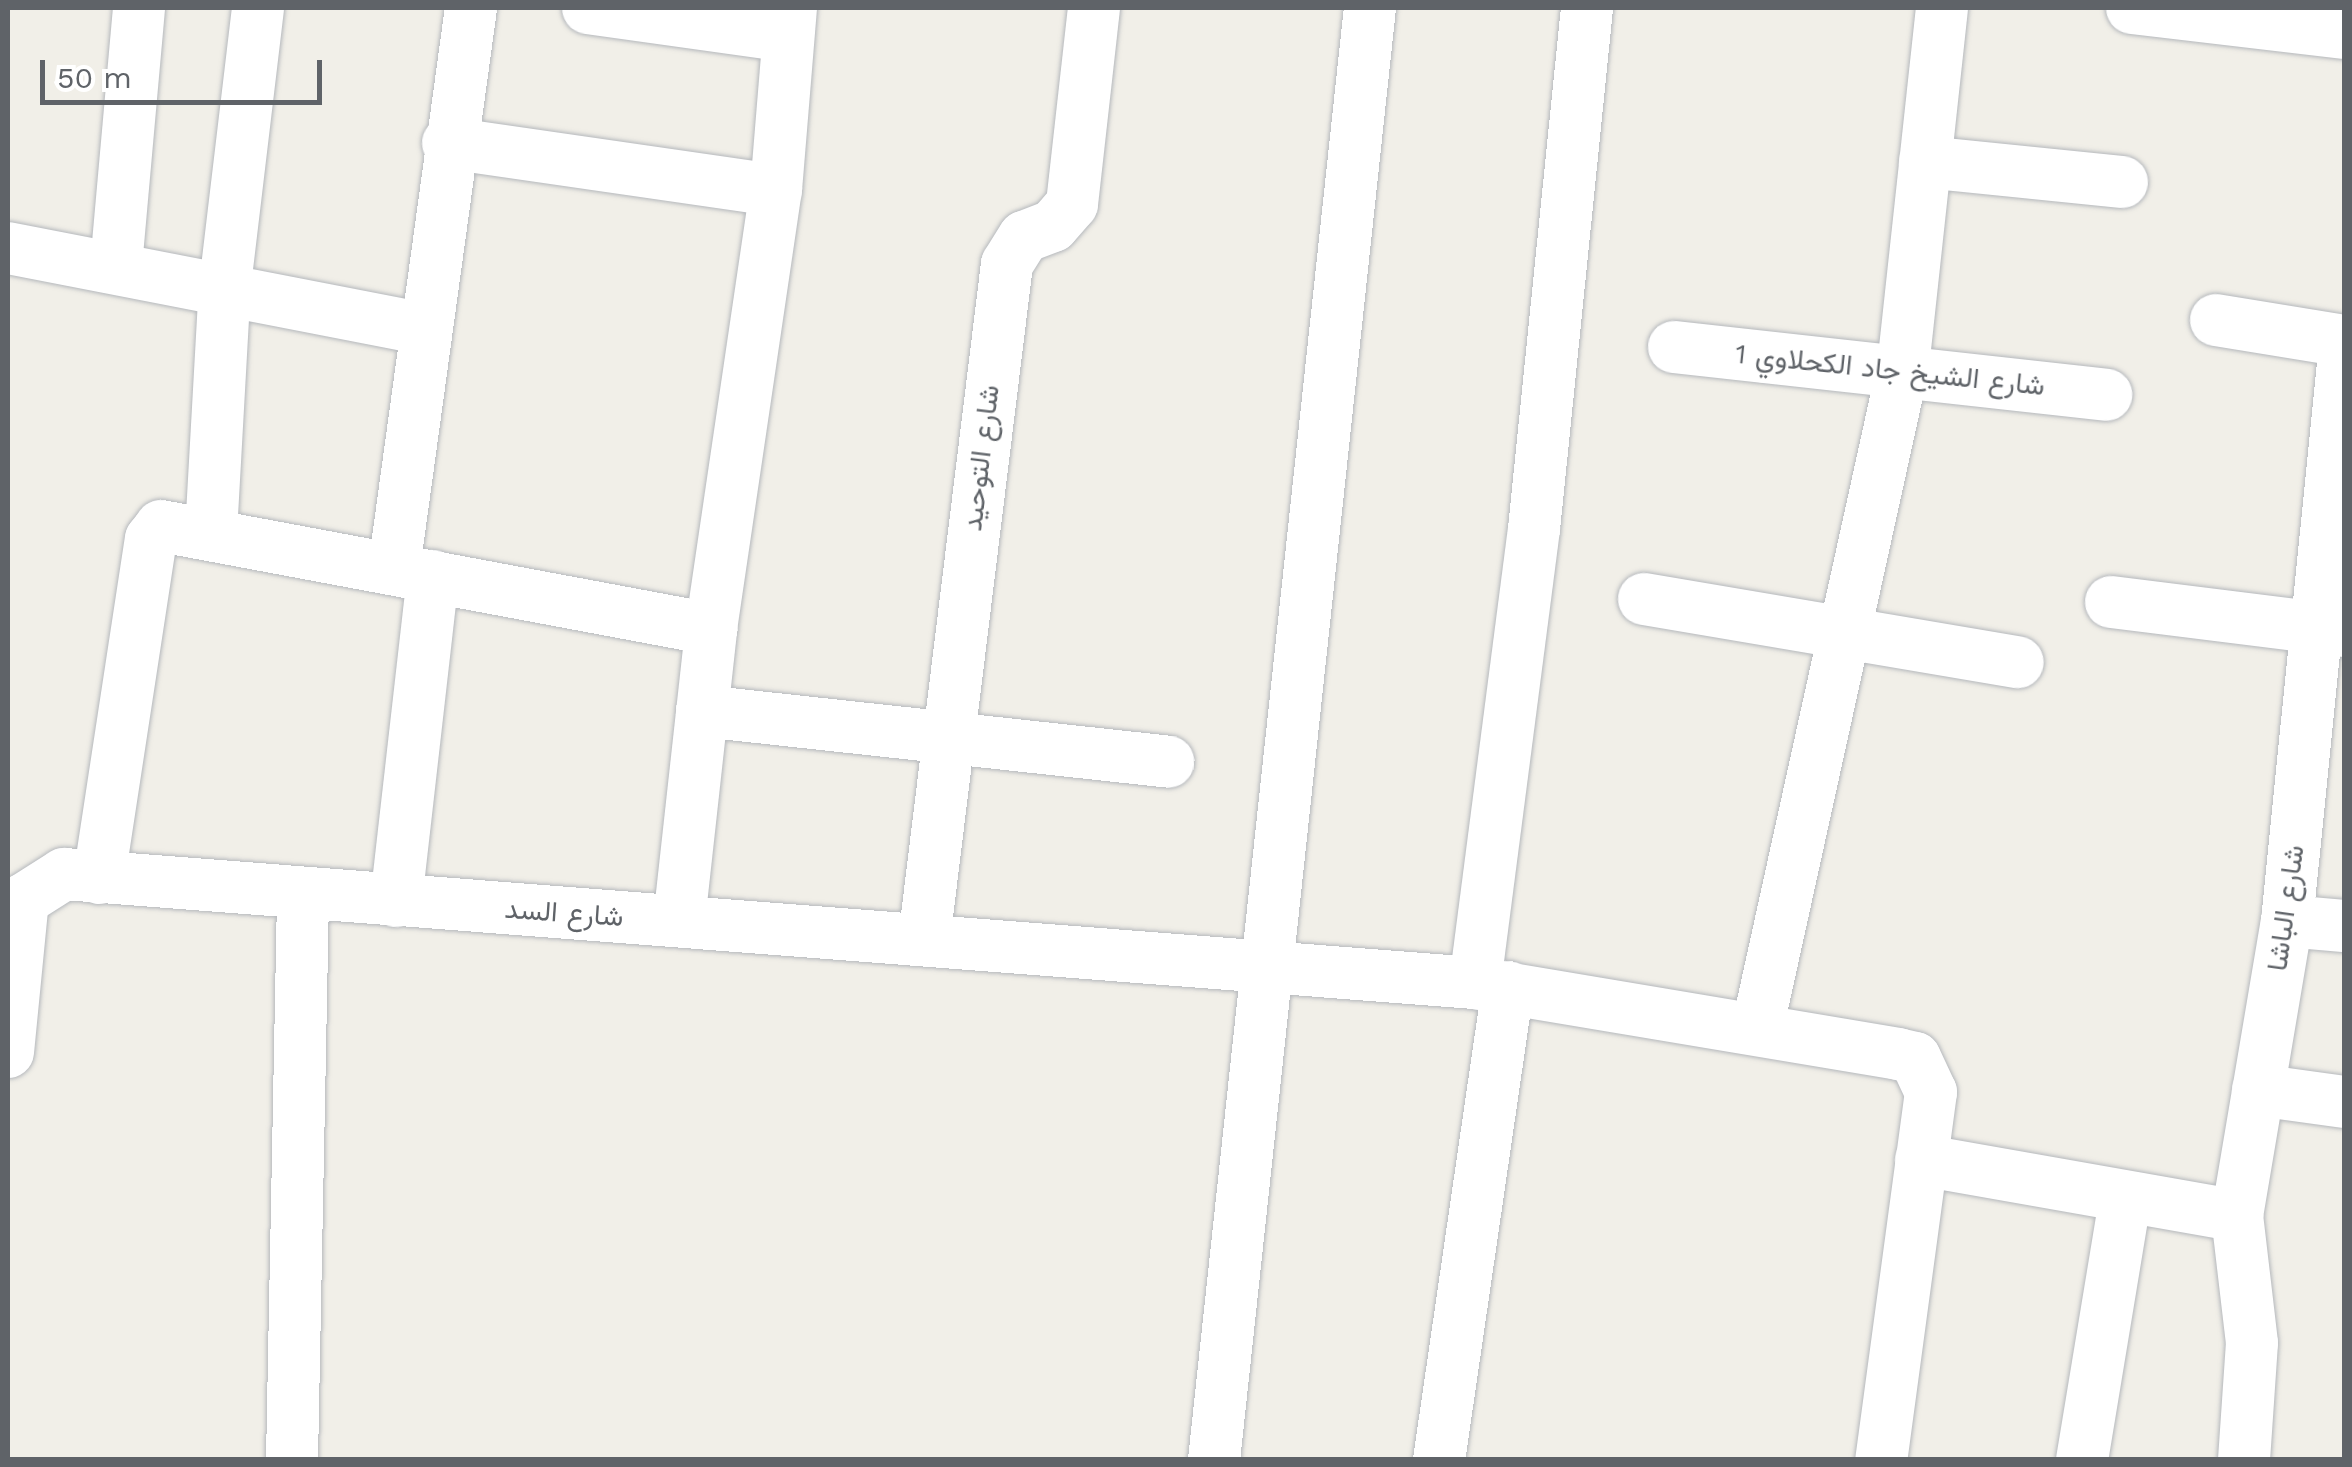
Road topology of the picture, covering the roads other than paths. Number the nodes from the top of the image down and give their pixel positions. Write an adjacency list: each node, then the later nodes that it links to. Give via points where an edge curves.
1 (139, 8): 17 (street)
2 (258, 8): 18 (street)
3 (471, 8): 12 (street)
4 (588, 8): 10 (street)
5 (1094, 8): 35 (street, شارع التوحيد, via 1072,204 1054,226 1024,237 1006,264)
6 (1370, 8): 44 (street)
7 (1587, 8): 46 (street)
8 (1942, 8): 13 (street)
9 (2132, 8): 11 (street)
10 (789, 22): 15 (street)
11 (2344, 33)
12 (448, 143): 15 (street); 20 (street)
13 (1925, 162): 14 (street); 24 (street)
14 (2122, 182)
15 (776, 190): 30 (street)
16 (8, 248): 17 (street)
17 (116, 266): 18 (street)
18 (225, 285): 20 (street); 26 (street)
19 (2216, 320): 21 (street)
20 (422, 328): 27 (street)
21 (2344, 342)
22 (1674, 347): 24 (street, شارع الشيخ جاد الكحلاوي 1)
23 (2344, 354): 32 (street, شارع الباشا)
24 (1904, 366): 25 (street, شارع الشيخ جاد الكحلاوي 1); 31 (street)
25 (2106, 395)
26 (211, 533): 27 (street); 37 (street, via 162,526 151,539)
27 (414, 572): 30 (street); 39 (street)
28 (1644, 599): 31 (street)
29 (2112, 602): 32 (street)
30 (710, 629): 34 (street)
31 (1847, 629): 33 (street); 47 (street)
32 (2332, 629): 41 (street, شارع الباشا)
33 (2018, 662)
34 (702, 711): 35 (street); 40 (street)
35 (946, 731): 36 (street); 43 (street, شارع التوحيد)
36 (1168, 762)
37 (99, 878): 38 (street, شارع السد); 45 (street, شارع السد, via 64,874 34,887 20,917)
38 (303, 895): 39 (street, شارع السد); 54 (street)
39 (396, 901): 40 (street, شارع السد)
40 (679, 921): 43 (street, شارع السد)
41 (2287, 921): 42 (street); 49 (street, شارع الباشا)
42 (2344, 926)
43 (924, 940): 44 (street, شارع السد)
44 (1266, 968): 46 (street, شارع السد); 55 (street)
45 (11, 973): 48 (street, شارع السد)
46 (1492, 985): 47 (street, شارع السد); 56 (street)
47 (1758, 1025): 51 (street, شارع السد, via 1915,1058 1931,1092)
48 (8, 1052)
49 (2258, 1090): 50 (street); 53 (street, شارع الباشا)
50 (2344, 1102)
51 (1921, 1160): 52 (street); 57 (street)
52 (2124, 1200): 53 (street); 58 (street)
53 (2237, 1216): 59 (street, شارع الباشا, via 2252,1343)
54 (292, 1460)
55 (1214, 1460)
56 (1440, 1460)
57 (1881, 1460)
58 (2082, 1460)
59 (2244, 1460)

